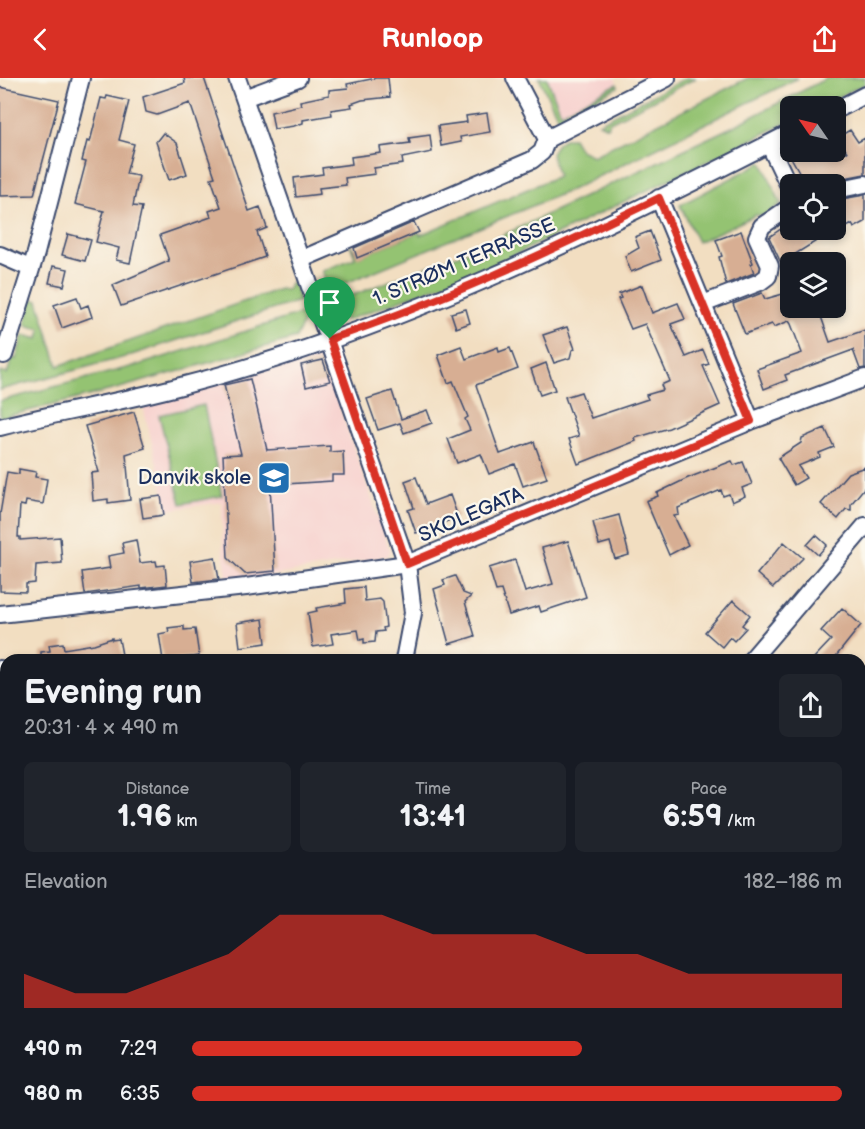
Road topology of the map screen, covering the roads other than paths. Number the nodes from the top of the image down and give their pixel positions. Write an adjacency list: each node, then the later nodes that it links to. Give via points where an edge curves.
1 (237, 78): 7 (street)
2 (298, 78): 7 (street)
3 (515, 78): 10 (street)
4 (667, 78): 10 (street)
5 (76, 79): 19 (street)
6 (865, 95): 8 (street)
7 (244, 98): 18 (street)
8 (846, 105)
9 (780, 138): 11 (street, 1. STRØM TERRASSE)
10 (547, 139): 18 (street, via 542,152 532,160)
11 (769, 144): 12 (street); 15 (street, 1. STRØM TERRASSE)
12 (783, 174)
13 (865, 184): 14 (street)
14 (846, 188)
15 (659, 198): 20 (street); 21 (street, 1. STRØM TERRASSE, via 514,267)
16 (780, 214): 20 (street, via 762,226 757,237 770,266 768,276)
17 (0, 255): 19 (street)
18 (302, 258): 21 (street)
19 (30, 267): 22 (street)
20 (703, 304): 24 (street)
21 (330, 339): 25 (street, 1. STRØM TERRASSE, via 182,386); 27 (street)
22 (4, 355)
23 (865, 378): 24 (street, SKOLEGATA)
24 (751, 421): 27 (street, SKOLEGATA)
25 (0, 427)
26 (865, 526): 30 (street)
27 (407, 564): 28 (street, SKOLEGATA, via 246,587); 29 (street, via 413,613)
28 (0, 614)
29 (405, 654)
30 (756, 654)

